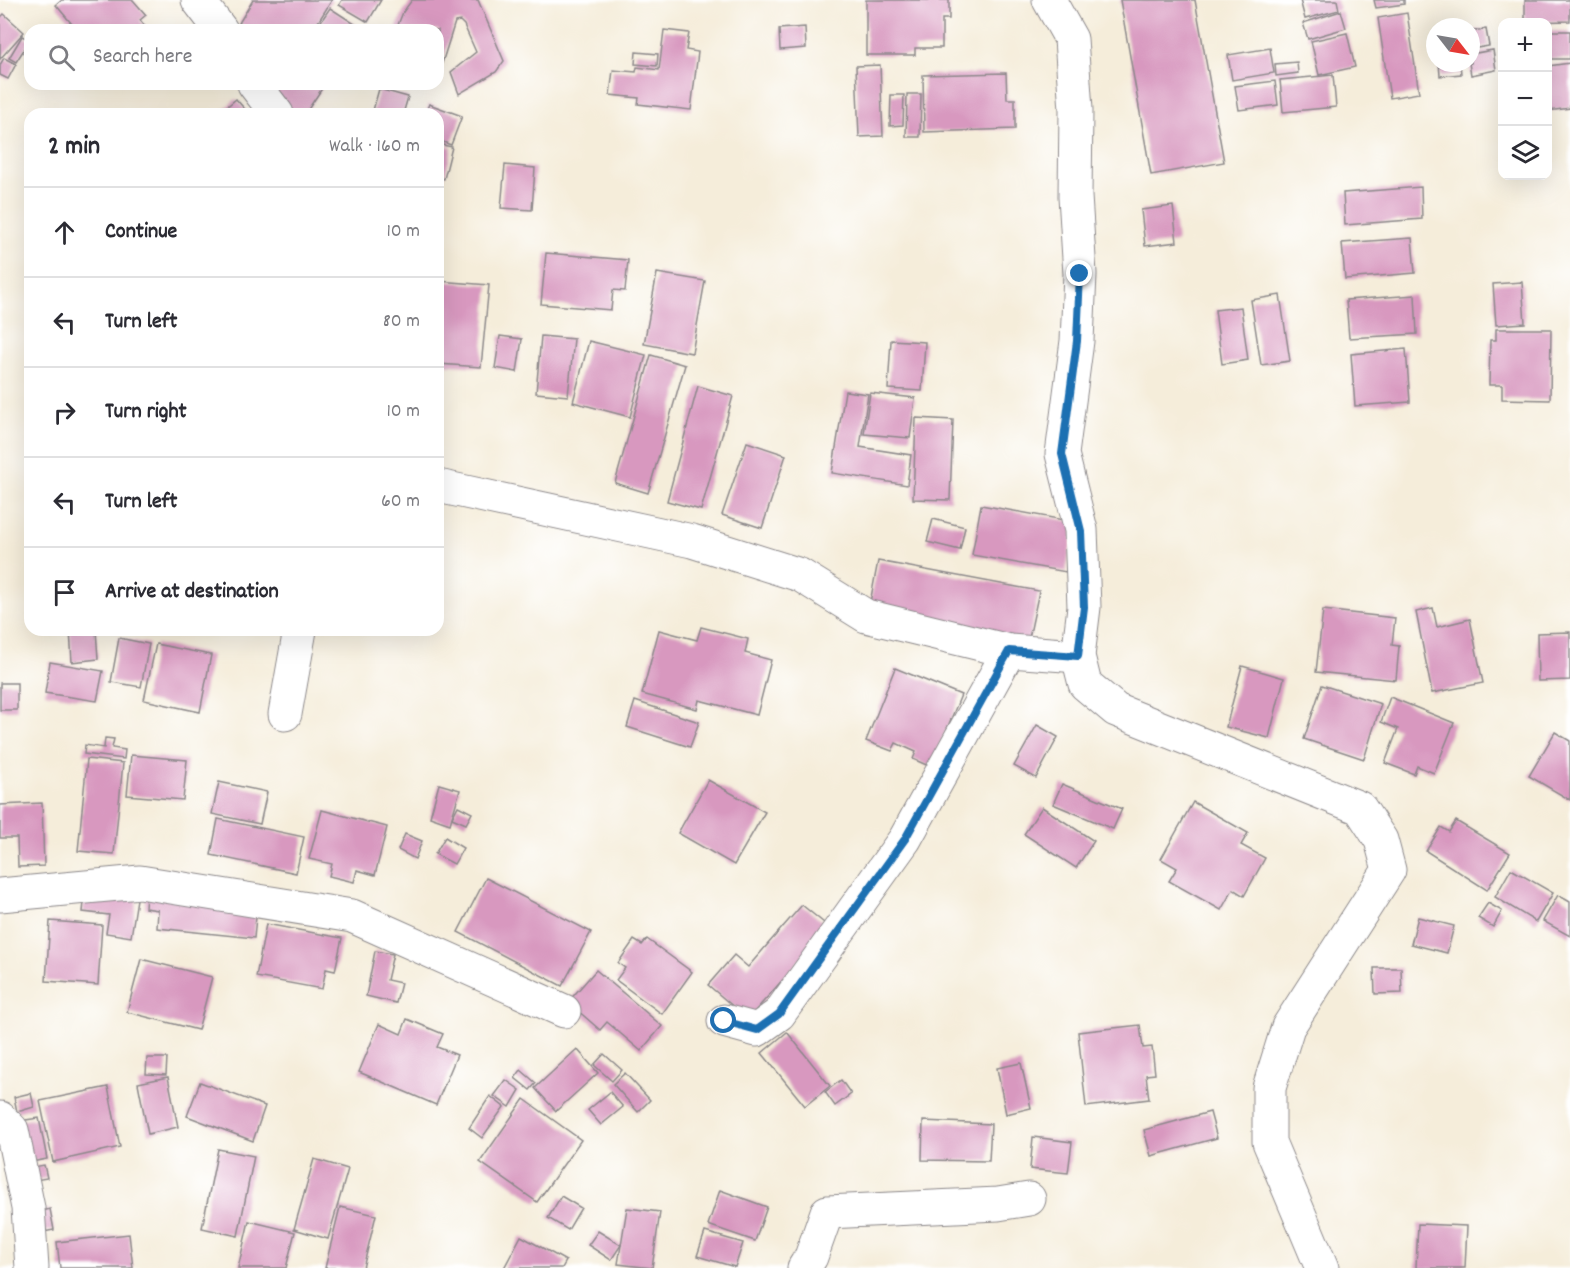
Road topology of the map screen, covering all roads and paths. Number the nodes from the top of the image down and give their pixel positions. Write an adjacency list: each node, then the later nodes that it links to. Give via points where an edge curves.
1 (198, 0): 3 (street)
2 (1049, 0): 9 (street, via 1071,39 1076,110 1077,341 1062,454 1081,531 1084,607)
3 (216, 24)
4 (259, 90): 5 (street)
5 (272, 108)
6 (444, 487): 8 (street, via 692,541 800,575 866,616)
7 (299, 636): 10 (street)
8 (1009, 651): 9 (street); 13 (street, via 905,839 779,1014 757,1030)
9 (1078, 656): 18 (street, via 1085,684 1116,710 1360,808 1381,840 1389,870 1288,1027 1269,1088 1269,1142)
10 (285, 714)
11 (0, 895): 12 (street, via 140,882 352,916)
12 (564, 1011)
13 (724, 1021)
14 (0, 1118): 16 (street, via 12,1130 28,1208)
15 (1029, 1199): 17 (street, via 827,1212)
16 (32, 1268)
17 (804, 1268)
18 (1322, 1268)

